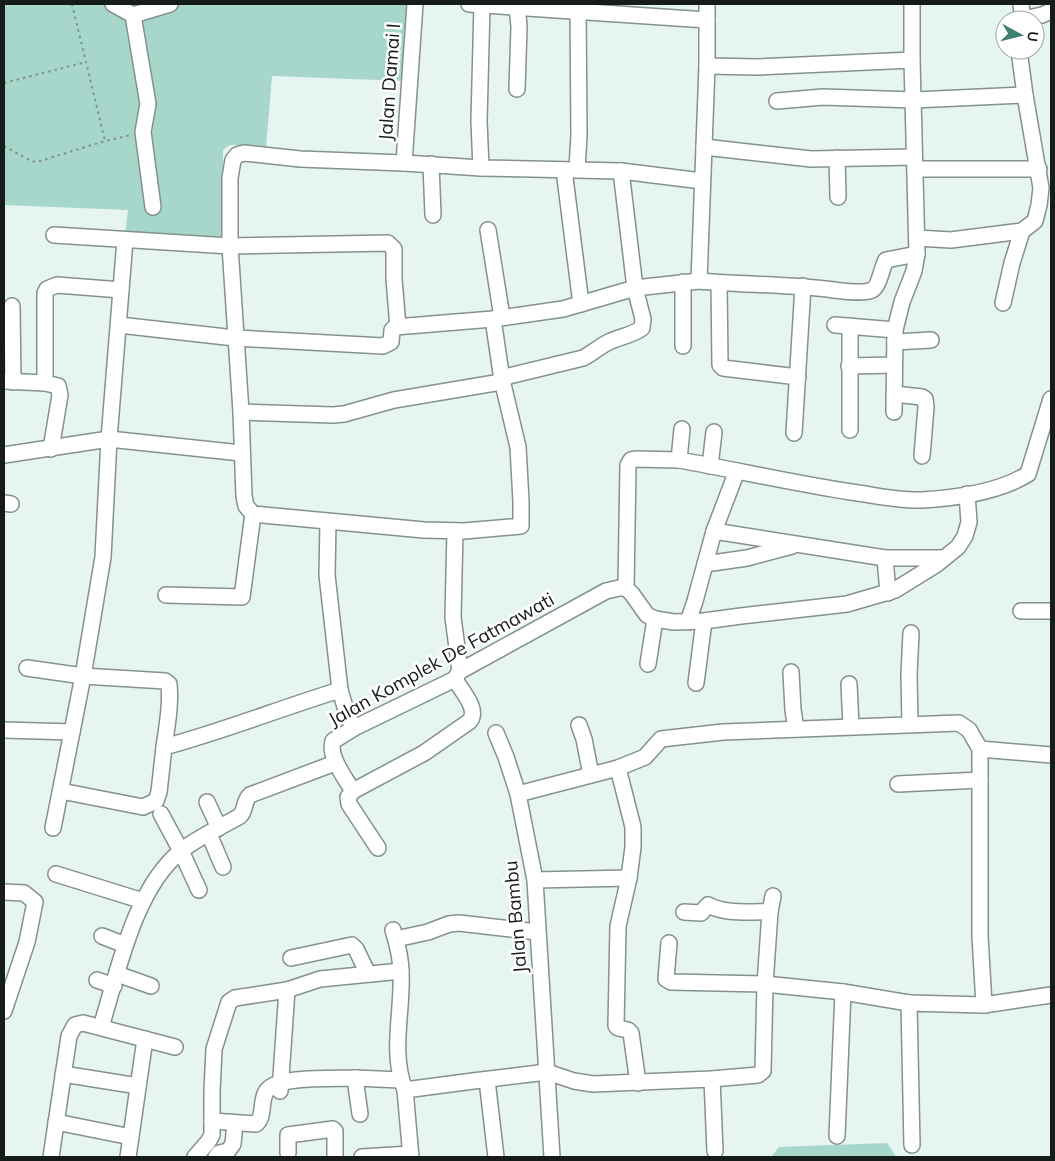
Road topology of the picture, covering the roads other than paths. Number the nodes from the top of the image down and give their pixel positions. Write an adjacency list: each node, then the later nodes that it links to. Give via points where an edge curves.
1 (112, 4): 10 (street)
2 (170, 4): 10 (street)
3 (415, 4): 21 (street, Jalan Damai I)
4 (476, 4): 7 (street); 24 (street)
5 (707, 4): 11 (street)
6 (912, 4): 12 (street)
7 (517, 6): 8 (street); 15 (street)
8 (578, 8): 9 (street); 26 (street, via 579,135)
9 (609, 8): 11 (street)
10 (133, 15): 30 (street, via 148,104 142,132)
11 (707, 20): 14 (street)
12 (912, 60): 14 (street); 17 (street)
13 (1020, 60): 16 (street)
14 (707, 66): 19 (street)
15 (517, 88)
16 (1025, 95): 17 (street); 25 (street)
17 (914, 100): 18 (street, via 823,97); 22 (street)
18 (777, 101)
19 (704, 147): 20 (street, via 811,159); 28 (street)
20 (837, 158): 22 (street); 29 (street)
21 (404, 163): 23 (street); 37 (street, via 237,155 230,178)
22 (914, 163): 25 (street); 35 (street)
23 (431, 164): 24 (street); 31 (street)
24 (481, 168): 26 (street)
25 (1039, 169): 33 (street, via 1040,205 1035,221)
26 (570, 170): 27 (street); 45 (street)
27 (621, 171): 28 (street); 43 (street)
28 (702, 181): 39 (street)
29 (838, 197)
30 (153, 207)
31 (433, 215)
32 (488, 230): 48 (street)
33 (1022, 231): 35 (street, via 951,240); 46 (street)
34 (54, 235): 36 (street)
35 (917, 238): 38 (street)
36 (125, 240): 37 (street); 44 (street)
37 (230, 246): 52 (street, via 388,243 394,249); 54 (street)
38 (917, 254): 42 (street, via 886,260 876,288 871,292); 53 (street)
39 (699, 280): 40 (street); 41 (street)
40 (683, 282): 43 (street); 56 (street)
41 (719, 283): 42 (street); 59 (street, via 720,365)
42 (803, 286): 59 (street)
43 (635, 288): 45 (street); 60 (street, via 642,328 583,358)
44 (121, 290): 49 (street); 62 (street, via 56,285 47,289)
45 (581, 304): 48 (street)
46 (1003, 304)
47 (12, 306): 61 (street)
48 (498, 318): 52 (street); 60 (street)
49 (119, 325): 54 (street); 71 (street)
50 (835, 325): 51 (street)
51 (850, 326): 53 (street); 58 (street)
52 (398, 327): 54 (street, via 392,330 391,342 383,346)
53 (895, 336): 55 (street); 57 (street)
54 (235, 338): 65 (street)
55 (931, 340)
56 (683, 346)
57 (894, 365): 58 (street); 63 (street)
58 (849, 366): 68 (street)
59 (798, 377): 70 (street)
60 (502, 380): 65 (street, via 339,414); 82 (street, via 518,447 521,526)
61 (8, 381): 62 (street)
62 (44, 383): 72 (street, via 58,386 59,390)
63 (894, 394): 66 (street); 75 (street, via 925,399)
64 (1051, 399): 79 (street, via 1028,474 986,492)
65 (241, 412): 73 (street)
66 (894, 412)
67 (682, 429): 76 (street)
68 (850, 430)
69 (714, 432): 77 (street)
70 (794, 433)
71 (109, 439): 72 (street); 73 (street); 101 (street, via 103,557)
72 (51, 448): 74 (street)
73 (241, 453): 80 (street, via 244,496 246,506)
74 (4, 455)
75 (922, 456)
76 (679, 460): 77 (street); 88 (street, via 635,459 628,464)
77 (710, 466): 78 (street)
78 (737, 471): 79 (street, via 887,497 921,500); 83 (street)
79 (967, 494): 86 (street, via 969,522 965,536 958,547)
80 (253, 514): 81 (street); 90 (street, via 242,597)
81 (328, 522): 82 (street); 104 (street, via 327,574)
82 (455, 531): 100 (street, via 453,617)
83 (714, 531): 84 (street); 87 (street)
84 (798, 545): 85 (street); 87 (street, via 747,558)
85 (885, 558): 86 (street); 89 (street)
86 (944, 558): 89 (street)
87 (705, 564): 95 (street)
88 (626, 588): 93 (street, via 647,616); 100 (street, Jalan Komplek De Fatmawati, via 606,591)
89 (888, 593): 94 (street, via 847,604)
90 (166, 595)
91 (1021, 611): 92 (street)
92 (1051, 611)
93 (655, 619): 95 (street); 97 (street)
94 (704, 621): 95 (street); 102 (street)
95 (688, 622)
96 (911, 633): 105 (street)
97 (648, 664)
98 (27, 668): 101 (street)
99 (791, 672): 109 (street)
100 (458, 675): 108 (street, Jalan Komplek De Fatmawati); 122 (street, via 473,709 470,721 424,753)
101 (83, 676): 111 (street); 113 (street, via 168,683)
102 (696, 683)
103 (849, 684): 107 (street)
104 (340, 690): 108 (street); 113 (street)
105 (910, 724): 107 (street); 114 (street, via 959,723 969,730)
106 (579, 725): 118 (street)
107 (850, 726): 109 (street)
108 (354, 728): 116 (street, Jalan Komplek De Fatmawati, via 332,742)
109 (796, 729): 117 (street, via 661,739 645,757)
110 (4, 730): 111 (street)
111 (72, 732): 121 (street)
112 (496, 733): 123 (street, Jalan Bambu)
113 (164, 747): 121 (street, via 156,801 143,807)
114 (980, 749): 115 (street); 119 (street)
115 (1051, 755)
116 (336, 762): 122 (street); 127 (street, via 250,796 243,813)
117 (618, 768): 118 (street); 132 (street, via 633,827)
118 (591, 776): 123 (street)
119 (980, 780): 120 (street); 155 (street, via 980,936)
120 (898, 784)
121 (61, 790): 126 (street)
122 (353, 791): 128 (street, via 348,797 349,804)
123 (518, 794): 133 (street, Jalan Bambu)
124 (207, 802): 127 (street)
125 (161, 814): 129 (street)
126 (53, 828)
127 (214, 831): 129 (street); 130 (street)
128 (378, 848)
129 (181, 851): 134 (street); 137 (street, via 167,865)
130 (223, 867)
131 (56, 874): 137 (street)
132 (630, 878): 133 (street); 165 (street, via 618,926 616,1026 631,1033)
133 (535, 880): 140 (street, Jalan Bambu)
134 (199, 890)
135 (4, 895): 156 (street, via 24,893 35,902 27,942)
136 (774, 896): 139 (street)
137 (143, 901): 143 (street)
138 (684, 912): 139 (street, via 701,913 708,905 740,913)
139 (770, 912): 149 (street)
140 (537, 932): 145 (street, via 459,923 428,932 395,935); 160 (street, Jalan Bambu)
141 (102, 936): 143 (street)
142 (669, 943): 149 (street, via 666,979 671,982)
143 (125, 945): 148 (street)
144 (291, 958): 146 (street, via 352,945)
145 (401, 971): 146 (street); 166 (street, via 397,1050)
146 (368, 974): 151 (street, via 320,979)
147 (97, 980): 148 (street)
148 (116, 980): 150 (street); 157 (street)
149 (765, 984): 152 (street); 163 (street, via 763,1071 758,1075)
150 (151, 986)
151 (287, 990): 168 (street); 170 (street, via 235,998 229,1002 214,1049)
152 (843, 992): 154 (street); 173 (street)
153 (1051, 996): 155 (street)
154 (909, 1003): 155 (street); 175 (street)
155 (984, 1004)
156 (4, 1011)
157 (101, 1028): 158 (street); 161 (street, via 83,1023 75,1025 69,1036)
158 (145, 1039): 159 (street); 167 (street)
159 (176, 1047)
160 (546, 1072): 164 (street); 165 (street, via 593,1084); 186 (street, Jalan Bambu)
161 (63, 1074): 167 (street); 171 (street)
162 (355, 1078): 166 (street); 168 (street); 169 (street)
163 (712, 1079): 165 (street); 176 (street)
164 (487, 1080): 166 (street); 185 (street)
165 (638, 1083)
166 (403, 1085): 178 (street)
167 (138, 1086): 174 (street)
168 (280, 1087): 172 (street, via 268,1087 259,1122)
169 (360, 1114)
170 (212, 1121): 172 (street); 181 (street, via 212,1134)
171 (56, 1122): 174 (street); 179 (street)
172 (235, 1123): 182 (street, via 233,1144 228,1151)
173 (837, 1136)
174 (131, 1137): 180 (street)
175 (912, 1145)
176 (715, 1151)
177 (288, 1153): 183 (street, via 288,1135 333,1129)
178 (410, 1156): 184 (street)
179 (51, 1157)
180 (128, 1157)
181 (195, 1157)
182 (216, 1157)
183 (335, 1157)
184 (362, 1157)
185 (496, 1157)
186 (552, 1157)

